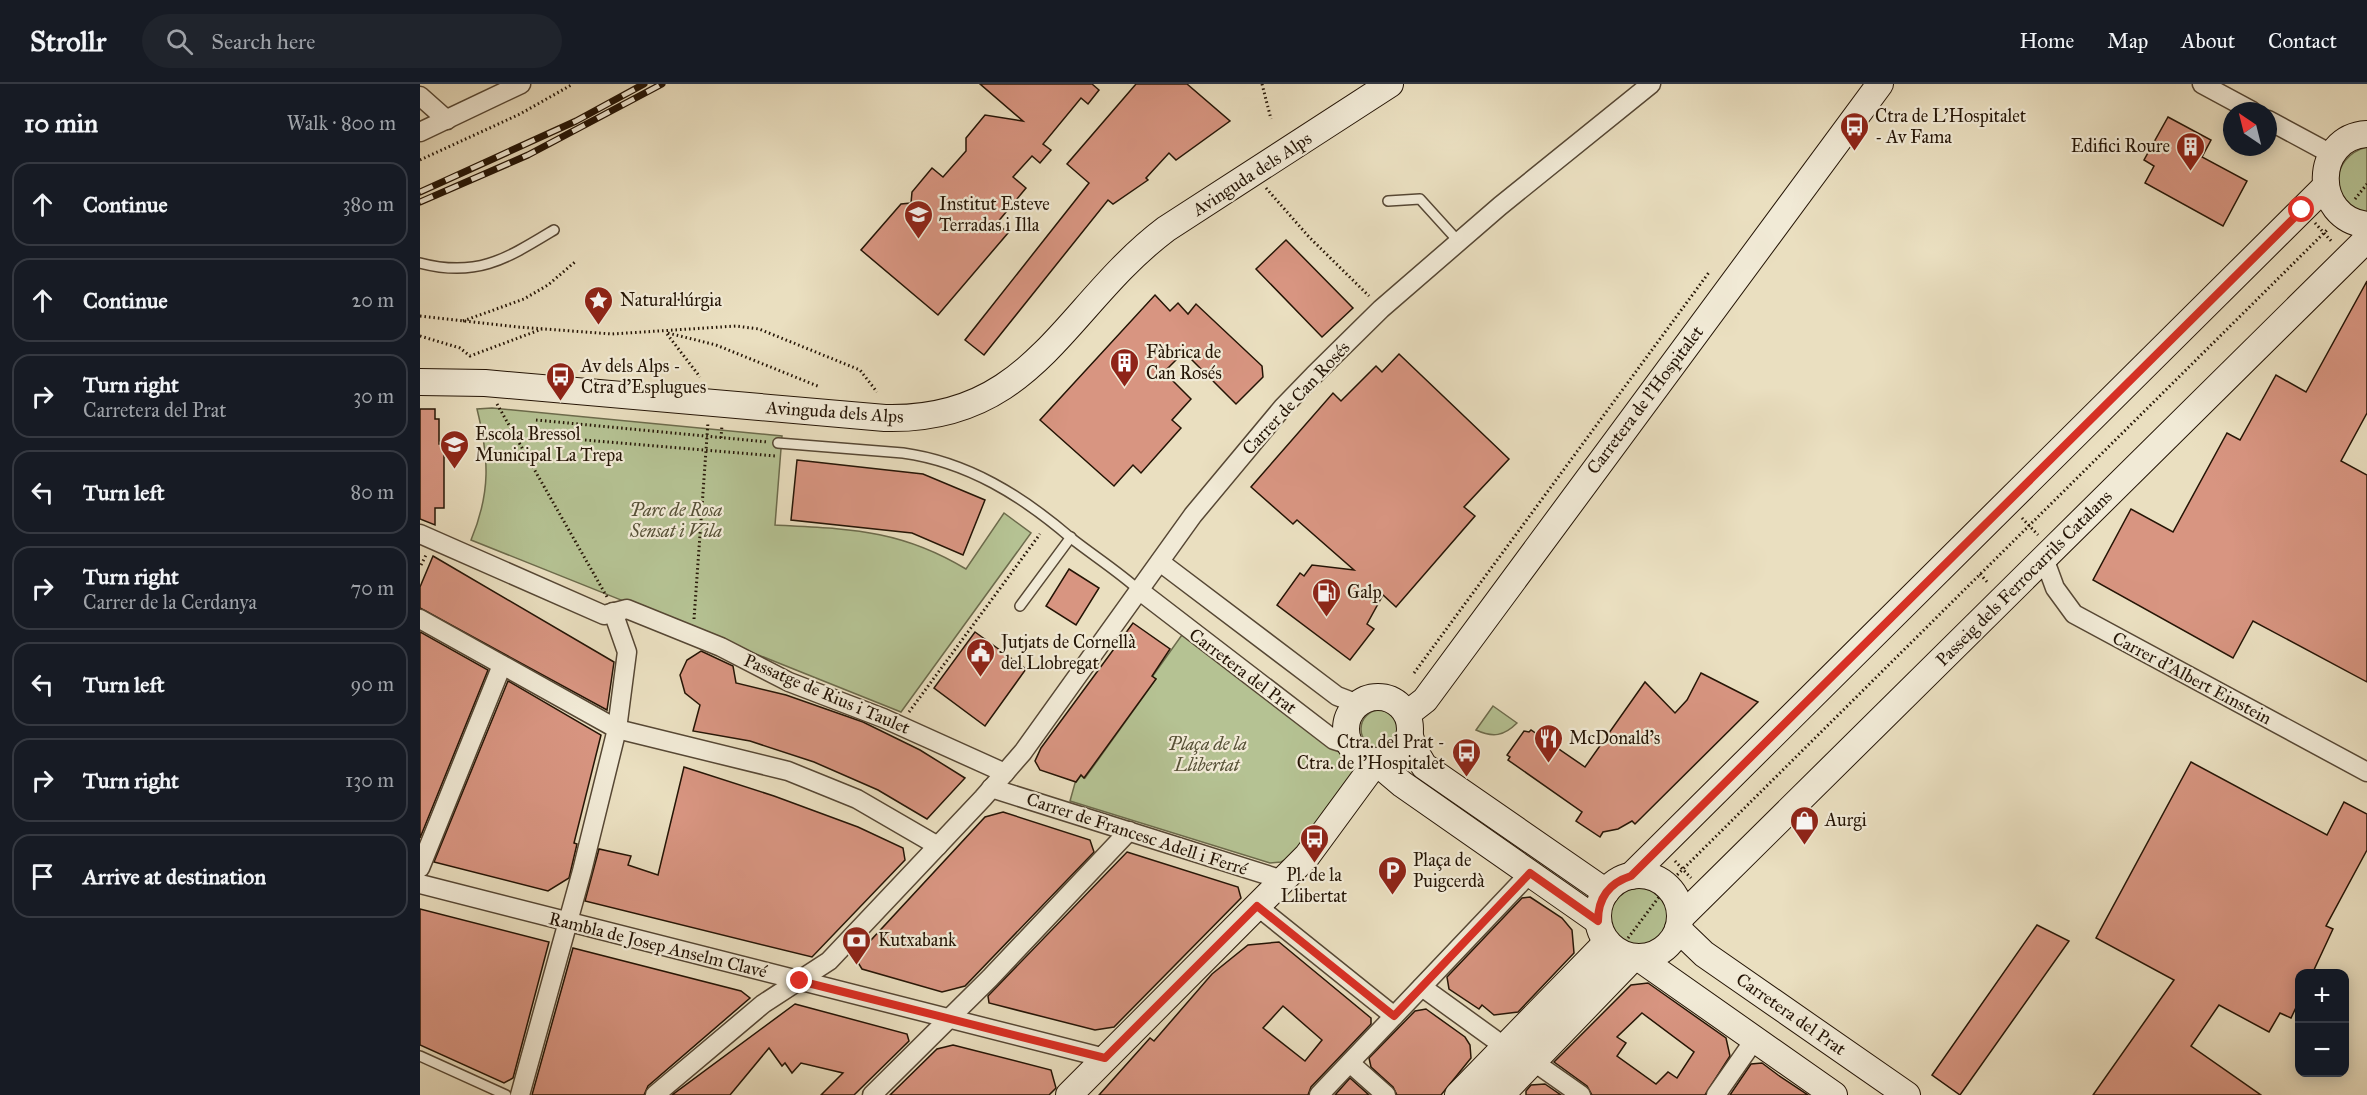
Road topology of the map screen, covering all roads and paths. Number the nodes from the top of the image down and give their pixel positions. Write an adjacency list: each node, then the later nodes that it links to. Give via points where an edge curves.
1 (521, 84): 11 (street)
2 (573, 84): 16 (path, via 520,114)
3 (1262, 84): 10 (path)
4 (1390, 84): 40 (street, Avinguda dels Alps, via 1166,229 1132,256 1023,374 990,396 956,409 885,418 485,383)
5 (1651, 84): 28 (street, Carrer de Can Rosés)
6 (1880, 84): 71 (street, Carretera de l'Hospitalet)
7 (2202, 84): 9 (street)
8 (420, 96): 11 (street)
9 (2235, 102)
10 (1271, 119)
11 (447, 120): 13 (street)
12 (2277, 125): 15 (street)
13 (420, 132)
14 (2366, 132): 15 (street, via 2345,142)
15 (2332, 155): 18 (street)
16 (420, 160)
17 (2367, 184): 21 (path)
18 (2325, 187): 24 (street, via 2341,215); 84 (street)
19 (1267, 190): 33 (path)
20 (1388, 201): 28 (lane, via 1420,199)
21 (2349, 207)
22 (2313, 221): 26 (path)
23 (2333, 224): 26 (path, Passeig dels Ferrocarrils Catalans)
24 (2367, 225)
25 (554, 230): 31 (lane, via 492,265 455,270)
26 (2324, 233): 29 (path); 54 (path, Passeig dels Ferrocarrils Catalans)
27 (2367, 238): 58 (street, Passeig dels Ferrocarrils Catalans)
28 (1459, 242): 60 (street, Carrer de Can Rosés, via 1382,309 1283,407 1193,515)
29 (2336, 246)
30 (576, 261): 35 (path, via 524,299)
31 (420, 263)
32 (1710, 271): 68 (path, Carretera de l'Hospitalet)
33 (1373, 299)
34 (420, 316): 35 (path)
35 (462, 321): 36 (path)
36 (543, 328): 37 (path, via 612,334); 38 (path, via 470,356 460,348)
37 (666, 332): 39 (path); 41 (path, via 716,345); 42 (path, via 736,326 759,329 860,370)
38 (420, 336)
39 (700, 377)
40 (420, 382)
41 (820, 387)
42 (877, 392)
43 (496, 402): 64 (path, via 606,593)
44 (536, 420): 47 (path)
45 (708, 422): 47 (path)
46 (722, 423): 48 (path)
47 (707, 437): 48 (path); 51 (path)
48 (721, 438): 50 (path)
49 (585, 440): 51 (path)
50 (778, 443): 57 (lane, via 903,453 942,461 1011,492)
51 (706, 451): 52 (path); 66 (path)
52 (780, 455)
53 (2018, 514): 54 (path, Passeig dels Ferrocarrils Catalans)
54 (2029, 526): 58 (path, Passeig dels Ferrocarrils Catalans); 82 (path, Passeig dels Ferrocarrils Catalans)
55 (420, 534): 64 (street, Passatge de Rius i Taulet, via 604,615)
56 (1040, 534): 70 (path)
57 (1071, 537): 62 (lane); 63 (lane)
58 (2042, 548): 75 (street, Carrer d'Albert Einstein, via 2055,588 2074,614); 93 (street, Passeig dels Ferrocarrils Catalans)
59 (426, 556): 61 (path)
60 (1160, 562): 62 (street, Carrer de Can Rosés); 69 (street, Carretera del Prat, via 1337,696)
61 (420, 566)
62 (1140, 591): 73 (street, Carretera del Prat, via 1334,740); 76 (street, Carrer de Can Rosés)
63 (1020, 606)
64 (613, 612): 66 (street, Passatge de Rius i Taulet, via 627,609); 72 (street, via 627,652)
65 (420, 619): 67 (street)
66 (693, 635): 70 (street, Passatge de Rius i Taulet, via 789,682)
67 (502, 665): 72 (street); 81 (street)
68 (1414, 673)
69 (1358, 704): 71 (street, via 1366,699 1387,698 1398,704); 73 (street, via 1346,720)
70 (899, 725): 76 (street, Passatge de Rius i Taulet)
71 (1408, 725): 74 (street, via 1397,756); 89 (street, via 1424,766)
72 (617, 729): 79 (street, via 763,763 819,782 879,810); 92 (street)
73 (1350, 745): 74 (street, via 1362,757)
74 (1376, 762): 83 (street); 86 (street, via 1307,856)
75 (2367, 772)
76 (1005, 773): 77 (street, Carrer de Can Rosés)
77 (992, 788): 78 (street, Carrer de Francesc Adell i Ferré); 79 (street, Carrer de Can Rosés)
78 (1129, 831): 86 (street, Carrer de Francesc Adell i Ferré); 98 (street)
79 (938, 846): 95 (street, Carrer de Can Rosés, via 829,961)
80 (1671, 857): 82 (path)
81 (420, 868)
82 (1682, 869): 85 (path, Passeig dels Ferrocarrils Catalans); 87 (path)
83 (1530, 873): 94 (street); 96 (street)
84 (1631, 876): 89 (street); 93 (street, via 1650,876 1667,886 1674,895)
85 (1674, 878)
86 (1283, 880): 91 (street)
87 (1694, 881)
88 (420, 884): 92 (street, Rambla de Josep Anselm Clavé)
89 (1606, 892): 94 (street, via 1600,901)
90 (1659, 897): 94 (path)
91 (1257, 906): 97 (street); 102 (street)
92 (568, 922): 95 (street, Rambla de Josep Anselm Clavé); 106 (street)
93 (1680, 923): 94 (street, via 1673,941 1664,950); 118 (street, Carretera del Prat, via 1704,954)
94 (1619, 947): 99 (street); 100 (street); 103 (street); 113 (street)
95 (800, 981): 98 (street, Rambla de Josep Anselm Clavé); 107 (street, Carrer de Can Rosés, via 763,1004)
96 (1422, 987): 97 (street); 100 (street)
97 (1394, 1016): 104 (street)
98 (949, 1018): 102 (street, Rambla de Josep Anselm Clavé); 108 (street)
99 (1755, 1040): 116 (street); 117 (street)
100 (1505, 1047): 112 (street)
101 (420, 1056): 105 (lane)
102 (1105, 1058): 109 (street)
103 (1534, 1062): 114 (street); 115 (street)
104 (1350, 1063): 110 (street); 111 (street)
105 (506, 1095)
106 (520, 1095)
107 (655, 1095)
108 (872, 1095)
109 (1069, 1095)
110 (1319, 1095)
111 (1386, 1095)
112 (1458, 1095)
113 (1479, 1095)
114 (1502, 1095)
115 (1581, 1095)
116 (1716, 1095)
117 (1834, 1095)
118 (1907, 1095)

